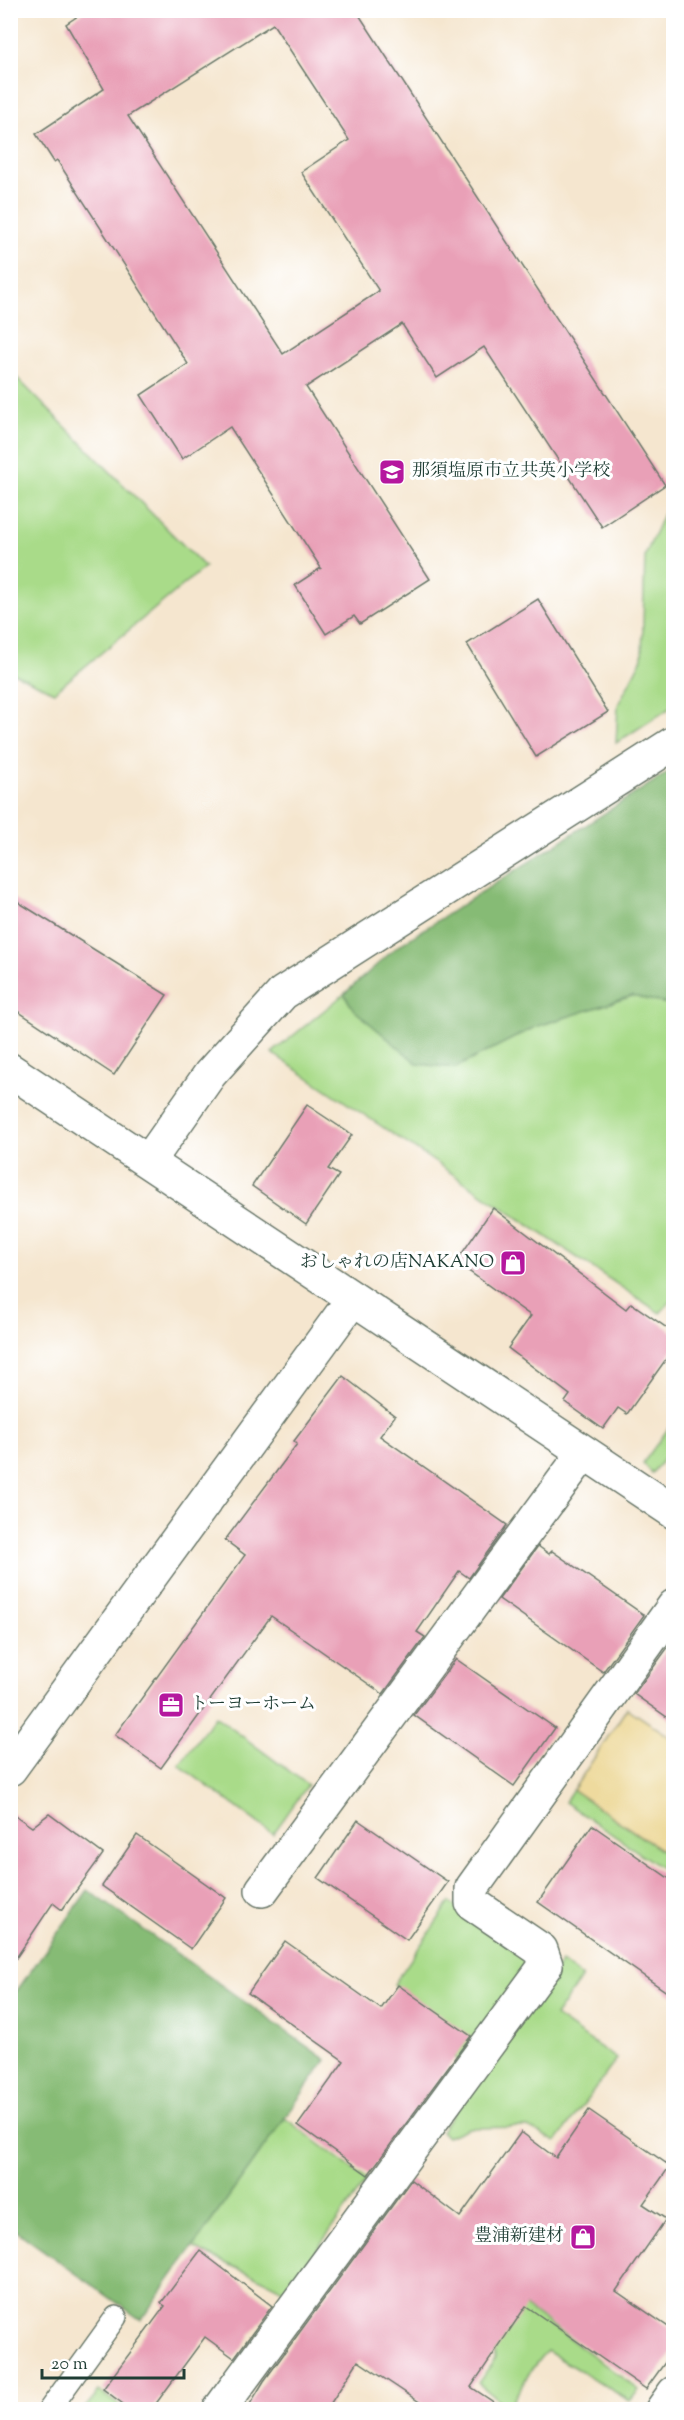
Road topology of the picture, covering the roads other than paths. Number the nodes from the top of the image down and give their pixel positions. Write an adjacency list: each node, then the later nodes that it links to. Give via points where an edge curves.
1 (674, 743): 3 (street, via 283,993 210,1074)
2 (10, 1070): 3 (street)
3 (149, 1161): 4 (street)
4 (353, 1299): 5 (street); 8 (street)
5 (583, 1454): 6 (street); 9 (street)
6 (674, 1512)
7 (674, 1606): 13 (street, via 472,1888 472,1903 541,1950 546,1965)
8 (10, 1769)
9 (262, 1890)
10 (116, 2317): 12 (lane)
11 (674, 2393): 14 (street)
12 (49, 2409)
13 (219, 2409)
14 (662, 2409)

